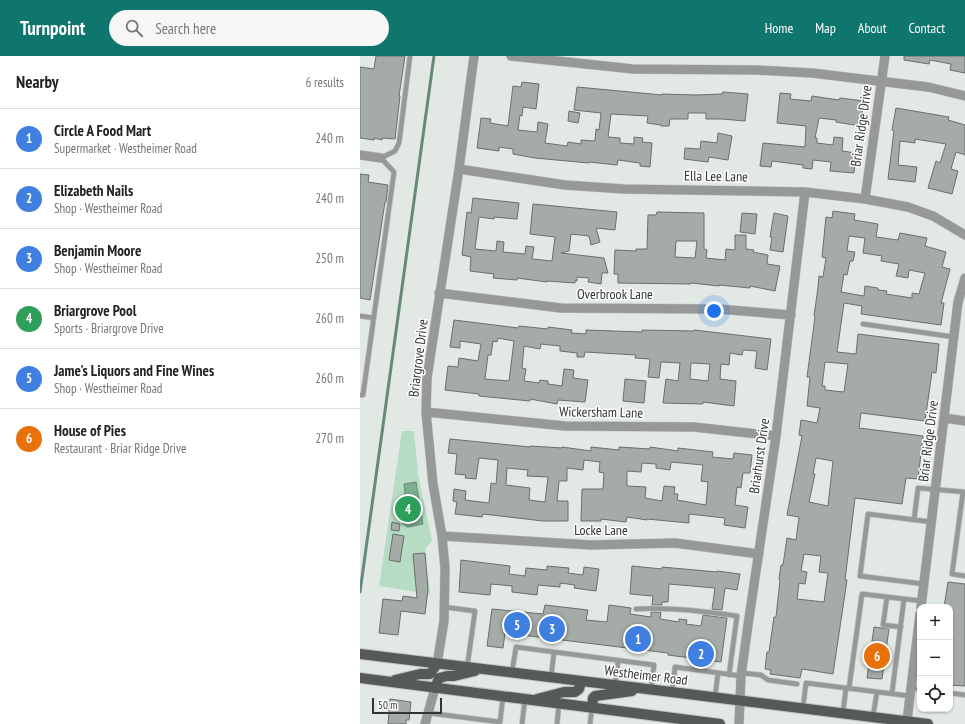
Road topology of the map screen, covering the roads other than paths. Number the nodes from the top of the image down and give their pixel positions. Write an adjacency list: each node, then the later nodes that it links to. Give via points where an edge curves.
1 (410, 56): 8 (lane, via 399,143 395,151)
2 (474, 56): 9 (street, Briargrove Drive)
3 (511, 56): 5 (street, via 633,69 756,70)
4 (885, 56): 5 (street, Briar Ridge Drive)
5 (881, 81): 6 (street, via 928,87); 11 (street, Briar Ridge Drive)
6 (965, 96)
7 (360, 155): 8 (street)
8 (381, 158): 17 (lane, via 394,172)
9 (459, 169): 10 (street, Ella Lee Lane, via 566,185 624,189); 14 (street, Briargrove Drive)
10 (805, 192): 11 (street, Ella Lee Lane); 15 (street, Briarhurst Drive)
11 (865, 199): 12 (street, Ella Lee Lane, via 908,207 933,216)
12 (965, 235)
13 (965, 278): 19 (street, Briar Ridge Drive, via 958,302)
14 (440, 293): 15 (street, Overbrook Lane, via 561,308 718,309); 21 (street, Briargrove Drive, via 427,378)
15 (791, 315): 24 (street, Briarhurst Drive)
16 (360, 316): 17 (lane)
17 (374, 318): 20 (lane, via 363,395)
18 (862, 324): 19 (lane)
19 (954, 337): 22 (street, Briar Ridge Drive)
20 (360, 395)
21 (426, 412): 24 (street, Wickersham Lane, via 566,426 694,427); 29 (street, Briargrove Drive, via 433,484)
22 (945, 418): 23 (street); 25 (street, Briar Ridge Drive)
23 (965, 421)
24 (776, 436): 30 (street, Briarhurst Drive)
25 (936, 490): 26 (lane); 27 (lane, via 918,488); 28 (street, Briar Ridge Drive)
26 (964, 492): 31 (lane, via 952,574)
27 (914, 520): 28 (lane); 32 (lane, via 868,514 860,576)
28 (932, 522): 32 (street, Briar Ridge Drive)
29 (442, 536): 30 (street, Locke Lane, via 591,545 675,543); 36 (street, Briargrove Drive, via 445,568)
30 (759, 554): 39 (street, Briarhurst Drive)
31 (965, 576)
32 (924, 584): 35 (street, Briar Ridge Drive)
33 (887, 597): 34 (lane); 40 (lane, via 883,625); 61 (lane, via 862,594)
34 (904, 599): 35 (lane); 40 (lane)
35 (921, 604)
36 (444, 607): 47 (street, Briargrove Drive); 48 (lane, via 475,611)
37 (636, 609): 38 (lane, via 658,608 737,616)
38 (736, 623): 39 (lane); 42 (lane)
39 (748, 625): 43 (street, Briarhurst Drive)
40 (900, 627): 66 (lane)
41 (918, 640): 63 (street)
42 (733, 646): 43 (lane); 52 (lane)
43 (745, 648): 53 (street, Briarhurst Drive)
44 (554, 652): 46 (lane); 50 (lane, via 516,647); 55 (lane)
45 (360, 654): 47 (main road, Westheimer Road)
46 (618, 660): 59 (lane); 62 (lane, via 654,665)
47 (437, 664): 48 (main road, Westheimer Road); 56 (main road, via 430,674)
48 (467, 668): 49 (main road, Westheimer Road)
49 (483, 670): 50 (main road, Westheimer Road); 60 (main road, via 442,676)
50 (512, 673): 55 (main road, Westheimer Road)
51 (718, 673): 52 (lane); 64 (lane, via 675,667); 70 (lane)
52 (729, 675): 53 (lane)
53 (742, 675): 58 (lane, via 761,675 768,680); 72 (street, Briarhurst Drive)
54 (360, 678): 56 (main road)
55 (551, 678): 57 (main road, Westheimer Road)
56 (389, 682): 60 (main road)
57 (581, 682): 59 (main road, Westheimer Road); 71 (main road, via 575,692)
58 (797, 684)
59 (615, 686): 62 (main road, Westheimer Road)
60 (435, 688): 69 (main road); 76 (street)
61 (847, 688): 65 (lane); 75 (lane, via 806,683); 77 (lane)
62 (648, 689): 64 (main road, Westheimer Road); 74 (main road, via 595,696)
63 (914, 691): 66 (lane); 79 (street)
64 (672, 692): 70 (main road, Westheimer Road)
65 (877, 692): 66 (lane); 78 (lane)
66 (892, 693)
67 (953, 693): 68 (lane)
68 (965, 695)
69 (503, 697): 71 (main road); 76 (lane, via 500,722)
70 (715, 697): 72 (main road, Westheimer Road)
71 (528, 700): 73 (main road); 81 (lane)
72 (740, 701): 75 (main road, Westheimer Road); 85 (street, Briarhurst Drive)
73 (559, 704): 74 (main road); 82 (lane)
74 (592, 707): 83 (lane); 84 (main road)
75 (803, 707): 77 (main road, Westheimer Road)
76 (429, 712): 80 (street)
77 (843, 712): 78 (main road, Westheimer Road)
78 (873, 716): 79 (main road, Westheimer Road)
79 (906, 723): 86 (main road, Westheimer Road)
80 (425, 724)
81 (522, 724)
82 (556, 724)
83 (590, 724)
84 (720, 724)
85 (738, 724)
86 (928, 724)

